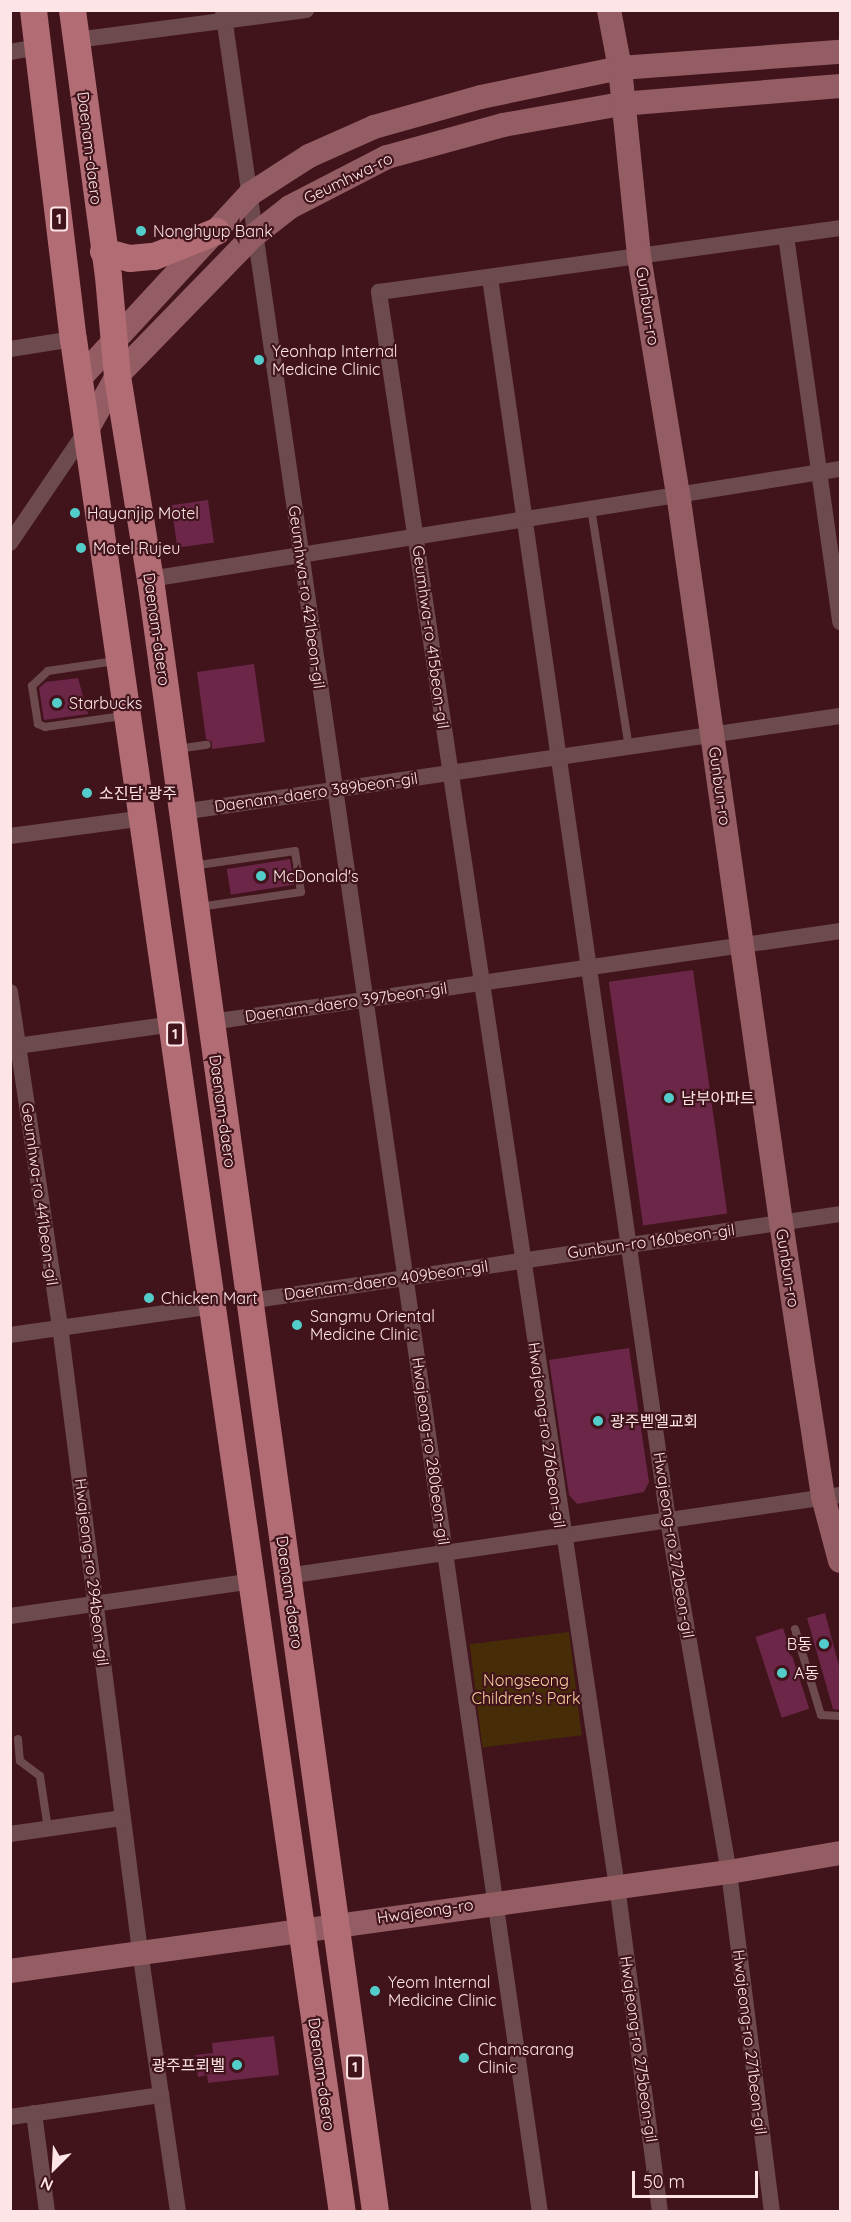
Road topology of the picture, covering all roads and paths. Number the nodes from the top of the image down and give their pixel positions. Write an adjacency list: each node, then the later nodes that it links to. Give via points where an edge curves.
1 (33, 10): 7 (main road, Daenam-daero / 1)
2 (72, 10): 6 (main road, Daenam-daero / 1)
3 (306, 10): 5 (street)
4 (609, 10): 10 (street, Gunbun-ro)
5 (224, 16): 6 (street); 13 (street, Geumhwa-ro 421beon-gil)
6 (76, 40): 18 (main road, Daenam-daero / 1)
7 (39, 47): 8 (street); 21 (main road, Daenam-daero / 1)
8 (10, 51)
9 (840, 52): 10 (street, Geumhwa-ro)
10 (620, 68): 12 (street, Gunbun-ro); 13 (street, Geumhwa-ro, via 414,113 309,156)
11 (840, 86): 12 (street, Geumhwa-ro)
12 (621, 104): 16 (street, Geumhwa-ro, via 503,125 387,157 326,186); 19 (street, Gunbun-ro)
13 (250, 194): 15 (street, Geumhwa-ro); 16 (street, Geumhwa-ro 421beon-gil)
14 (840, 228): 17 (street)
15 (216, 231): 18 (main road, via 154,256 129,258); 22 (street, Geumhwa-ro)
16 (254, 236): 24 (street, Geumhwa-ro); 34 (street, Geumhwa-ro 421beon-gil)
17 (786, 236): 19 (street); 28 (street)
18 (103, 250): 22 (main road, Daenam-daero / 1)
19 (639, 256): 20 (street); 29 (street, Gunbun-ro)
20 (489, 278): 31 (street, Hwajeong-ro 272beon-gil); 32 (street, Geumhwa-ro 415beon-gil, via 379,292)
21 (73, 339): 23 (street); 25 (main road, Daenam-daero / 1)
22 (116, 340): 24 (main road, Daenam-daero / 1); 25 (street, Geumhwa-ro)
23 (10, 349)
24 (117, 376): 26 (street, Geumhwa-ro); 35 (main road, Daenam-daero / 1)
25 (80, 378): 26 (main road, Daenam-daero / 1)
26 (88, 428): 33 (street, Geumhwa-ro); 37 (main road, Daenam-daero / 1)
27 (840, 469): 28 (street)
28 (819, 472): 29 (street); 36 (street)
29 (678, 492): 30 (street); 40 (street, Gunbun-ro)
30 (591, 507): 31 (street); 42 (lane)
31 (525, 518): 32 (street); 44 (street, Hwajeong-ro 272beon-gil)
32 (416, 534): 34 (street); 45 (street, Geumhwa-ro 415beon-gil)
33 (10, 543)
34 (301, 553): 35 (street); 46 (street, Geumhwa-ro 421beon-gil)
35 (150, 579): 43 (main road, Daenam-daero / 1)
36 (840, 622)
37 (122, 660): 38 (main road, Daenam-daero / 1); 38 (lane, via 48,671 32,686 38,724 45,728)
38 (130, 715): 48 (main road, Daenam-daero / 1)
39 (840, 716): 40 (street, Daenam-daero 389beon-gil)
40 (713, 735): 42 (street, Daenam-daero 389beon-gil); 53 (street, Gunbun-ro)
41 (207, 745): 43 (lane)
42 (629, 747): 44 (street, Daenam-daero 389beon-gil)
43 (173, 749): 47 (main road, Daenam-daero / 1)
44 (560, 756): 45 (street, Daenam-daero 389beon-gil); 54 (street, Hwajeong-ro 272beon-gil)
45 (451, 772): 46 (street, Daenam-daero 389beon-gil); 55 (street, Geumhwa-ro 415beon-gil)
46 (335, 789): 47 (street, Daenam-daero 389beon-gil); 57 (street, Geumhwa-ro 421beon-gil)
47 (182, 812): 50 (main road, Daenam-daero / 1)
48 (145, 818): 49 (street); 59 (main road, Daenam-daero / 1)
49 (10, 836)
50 (190, 866): 51 (main road, Daenam-daero / 1); 51 (lane, via 295,851 301,892)
51 (195, 907): 58 (main road, Daenam-daero / 1)
52 (840, 931): 53 (street, Daenam-daero 397beon-gil)
53 (741, 945): 54 (street, Daenam-daero 397beon-gil); 63 (street, Gunbun-ro)
54 (591, 967): 55 (street, Daenam-daero 397beon-gil); 64 (street, Hwajeong-ro 272beon-gil)
55 (482, 983): 57 (street, Daenam-daero 397beon-gil); 65 (street, Hwajeong-ro 276beon-gil)
56 (10, 992): 60 (street, Geumhwa-ro 441beon-gil)
57 (366, 1000): 58 (street, Daenam-daero 397beon-gil); 66 (street, Hwajeong-ro 280beon-gil)
58 (211, 1022): 67 (main road, Daenam-daero / 1)
59 (173, 1024): 60 (street); 68 (main road, Daenam-daero / 1)
60 (14, 1048): 61 (street); 69 (street, Geumhwa-ro 441beon-gil)
61 (10, 1067)
62 (840, 1214): 63 (street, Gunbun-ro 160beon-gil)
63 (781, 1222): 64 (street, Gunbun-ro 160beon-gil); 71 (street, Gunbun-ro)
64 (631, 1244): 65 (street, Gunbun-ro 160beon-gil); 72 (street, Hwajeong-ro 272beon-gil)
65 (522, 1260): 66 (street, Daenam-daero 409beon-gil); 73 (street, Hwajeong-ro 276beon-gil)
66 (406, 1277): 67 (street, Daenam-daero 409beon-gil); 74 (street, Hwajeong-ro 280beon-gil)
67 (249, 1301): 76 (main road, Daenam-daero / 1)
68 (213, 1306): 69 (street); 77 (main road, Daenam-daero / 1)
69 (60, 1326): 70 (street); 78 (street, Hwajeong-ro 294beon-gil)
70 (10, 1335)
71 (832, 1496): 72 (street); 75 (street, Gunbun-ro)
72 (668, 1520): 73 (street); 87 (street, Hwajeong-ro 272beon-gil)
73 (562, 1536): 74 (street); 88 (street, Hwajeong-ro 276beon-gil)
74 (445, 1552): 76 (street); 89 (street, Hwajeong-ro 280beon-gil)
75 (840, 1561)
76 (287, 1576): 90 (main road, Daenam-daero / 1)
77 (252, 1581): 78 (street); 91 (main road, Daenam-daero / 1)
78 (96, 1604): 79 (street); 83 (street, Hwajeong-ro 294beon-gil)
79 (10, 1616)
80 (795, 1629): 81 (lane, via 821,1715)
81 (840, 1716)
82 (18, 1739): 84 (lane, via 20,1761 40,1776)
83 (123, 1818): 84 (street); 92 (street, Hwajeong-ro 294beon-gil)
84 (48, 1829): 85 (street)
85 (10, 1834)
86 (840, 1853): 87 (street, Hwajeong-ro)
87 (729, 1872): 88 (street, Hwajeong-ro); 103 (street, Hwajeong-ro 271beon-gil)
88 (617, 1887): 89 (street, Hwajeong-ro); 102 (street, Hwajeong-ro 275beon-gil)
89 (496, 1902): 90 (street, Hwajeong-ro); 101 (street, Hwajeong-ro 280beon-gil)
90 (336, 1923): 91 (street, Hwajeong-ro); 100 (main road, Daenam-daero / 1)
91 (303, 1928): 92 (street, Hwajeong-ro); 99 (main road, Daenam-daero / 1)
92 (140, 1951): 93 (street, Hwajeong-ro); 94 (street, Hwajeong-ro 294beon-gil)
93 (10, 1971)
94 (161, 2095): 95 (street); 98 (street, Hwajeong-ro 294beon-gil)
95 (34, 2113): 96 (street); 97 (street)
96 (10, 2117)
97 (47, 2211)
98 (178, 2211)
99 (342, 2211)
100 (375, 2211)
101 (540, 2211)
102 (660, 2211)
103 (772, 2211)

